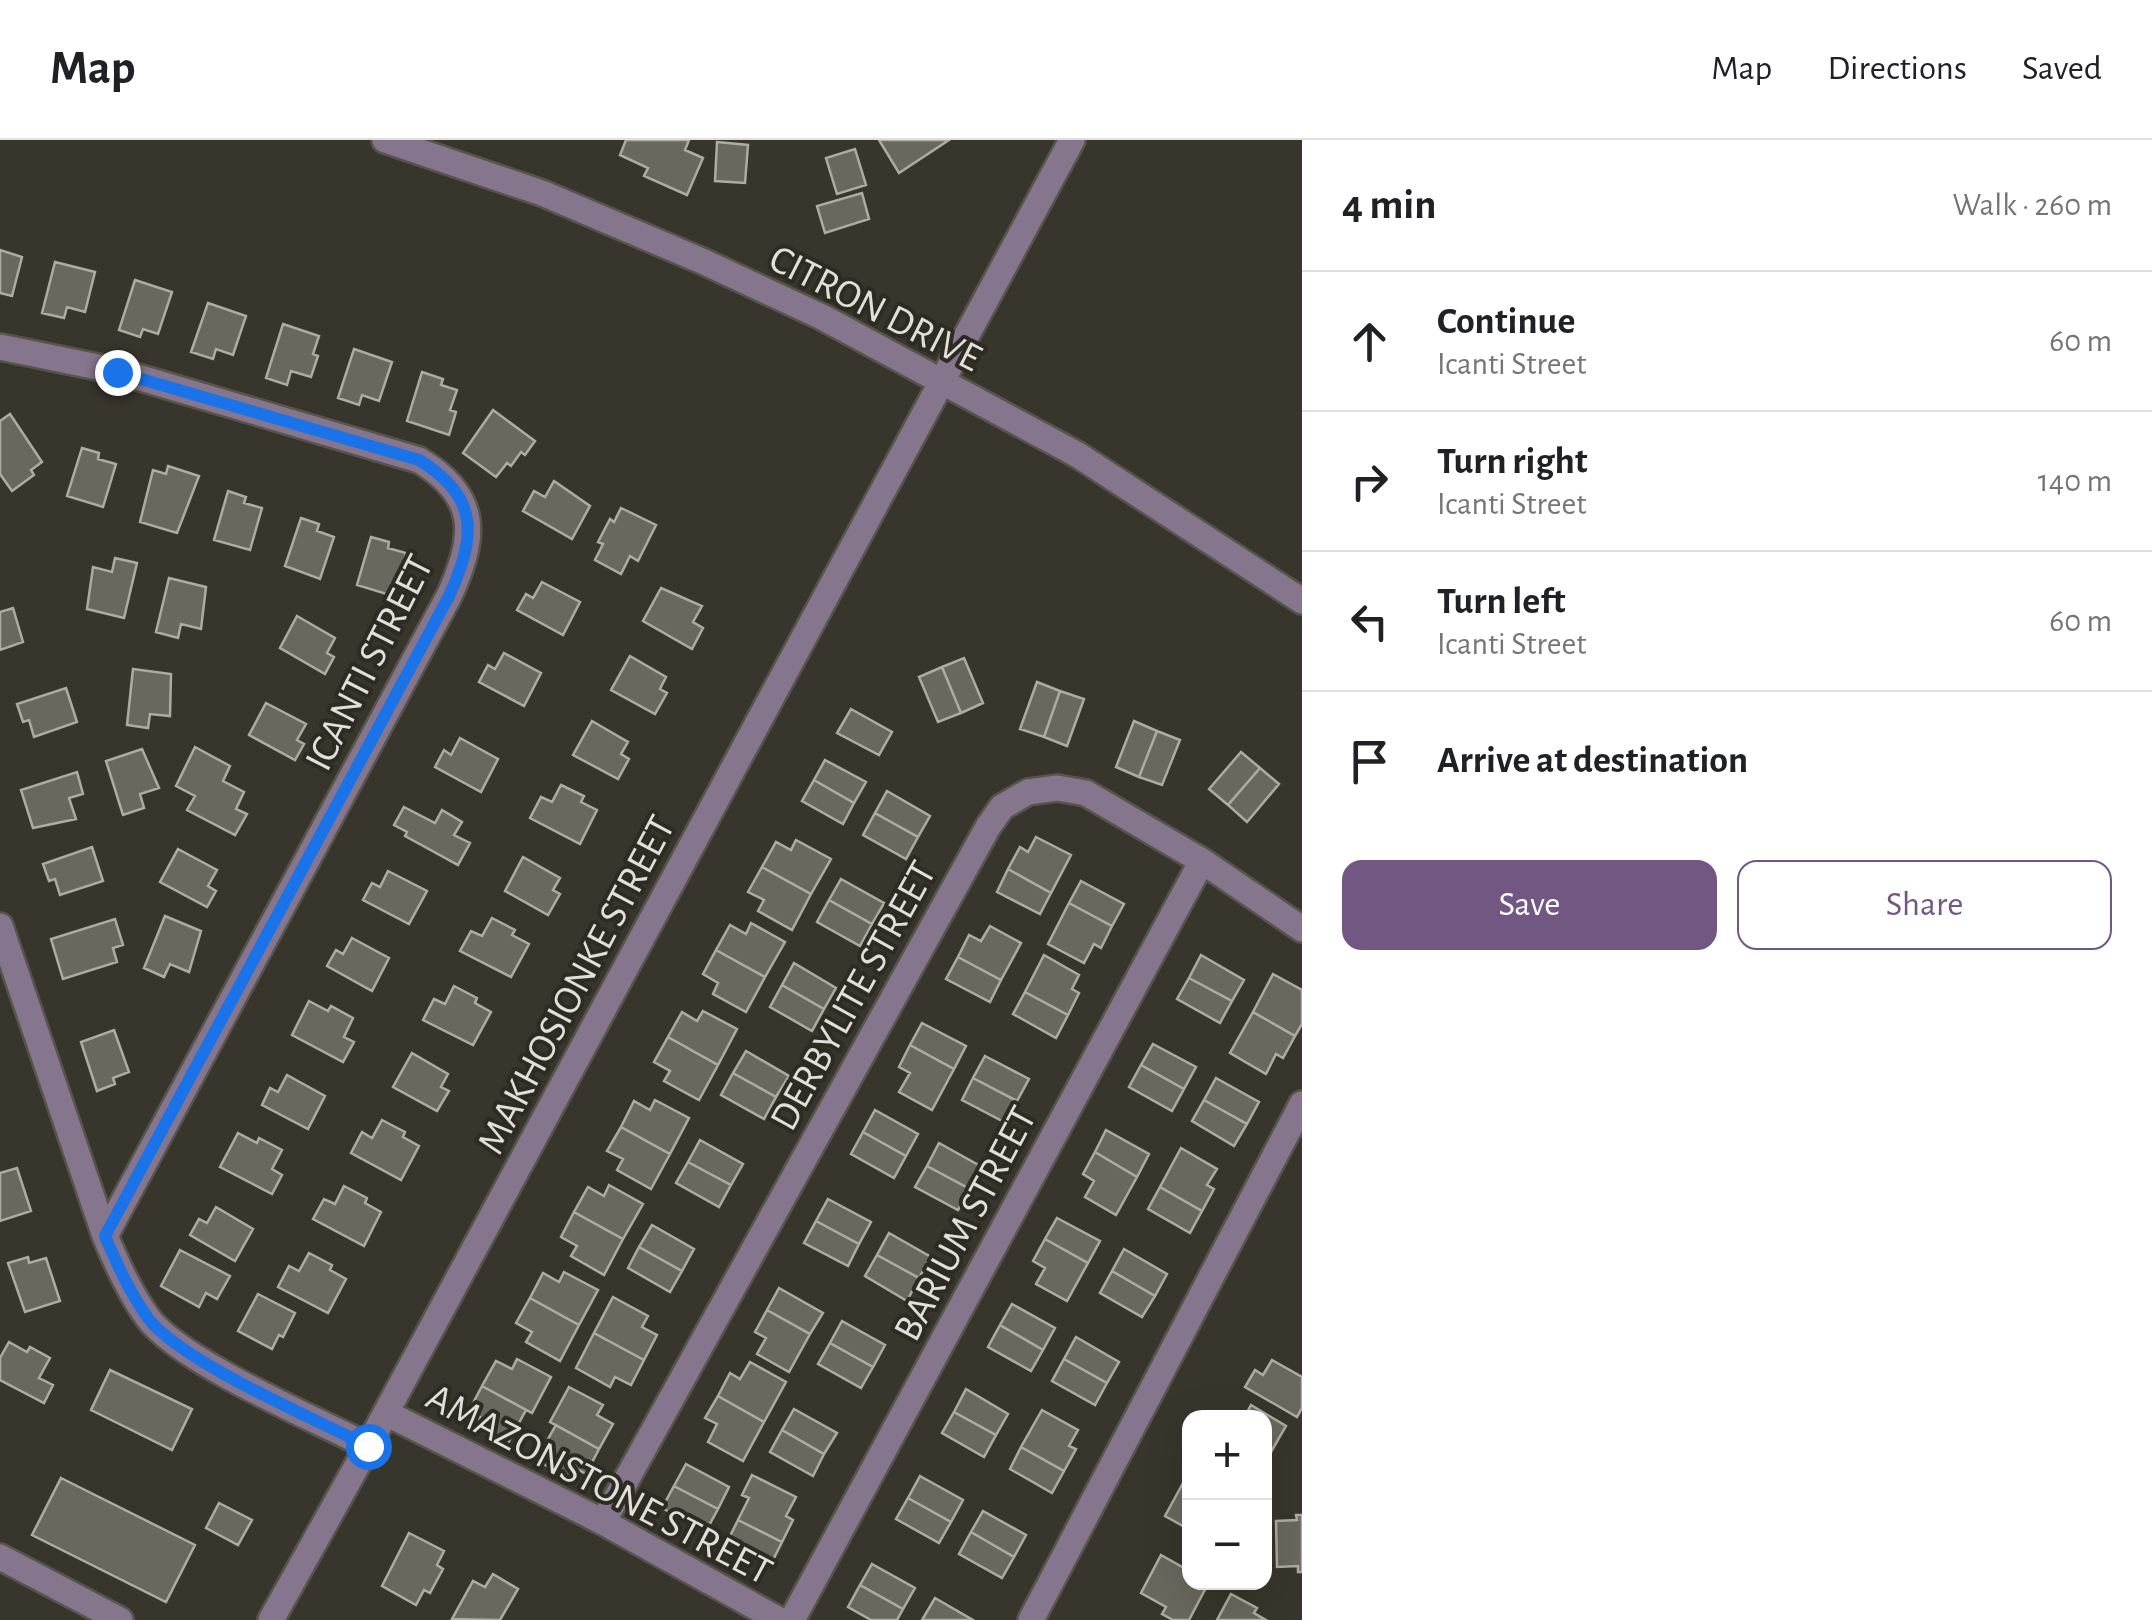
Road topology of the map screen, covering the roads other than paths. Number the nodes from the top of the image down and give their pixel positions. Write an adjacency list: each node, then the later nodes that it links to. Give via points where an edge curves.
1 (385, 140): 4 (street, CITRON DRIVE, via 542,194 702,261)
2 (1072, 140): 4 (street, MAKHOSIONKE STREET)
3 (0, 347): 10 (street, ICANTI STREET, via 117,372 419,460 445,476 464,504 469,537 449,596)
4 (944, 383): 5 (street, CITRON DRIVE, via 1078,455); 11 (street, MAKHOSIONKE STREET)
5 (1302, 601)
6 (1202, 861): 8 (street, DERBYLITE STREET); 13 (street, DERBYLITE STREET, via 1086,792 1028,792 1002,807); 18 (street, BARIUM STREET)
7 (0, 926): 10 (street)
8 (1302, 928)
9 (1302, 1104): 19 (street)
10 (105, 1236): 12 (street, via 150,1321 180,1347)
11 (386, 1413): 12 (street, MAKHOSIONKE STREET); 13 (street, AMAZONSTONE STREET)
12 (368, 1446): 16 (street, MAKHOSIONKE STREET)
13 (603, 1522): 17 (street, AMAZONSTONE STREET)
14 (0, 1557): 15 (street)
15 (120, 1620)
16 (271, 1620)
17 (779, 1620)
18 (792, 1620)
19 (1031, 1620)

